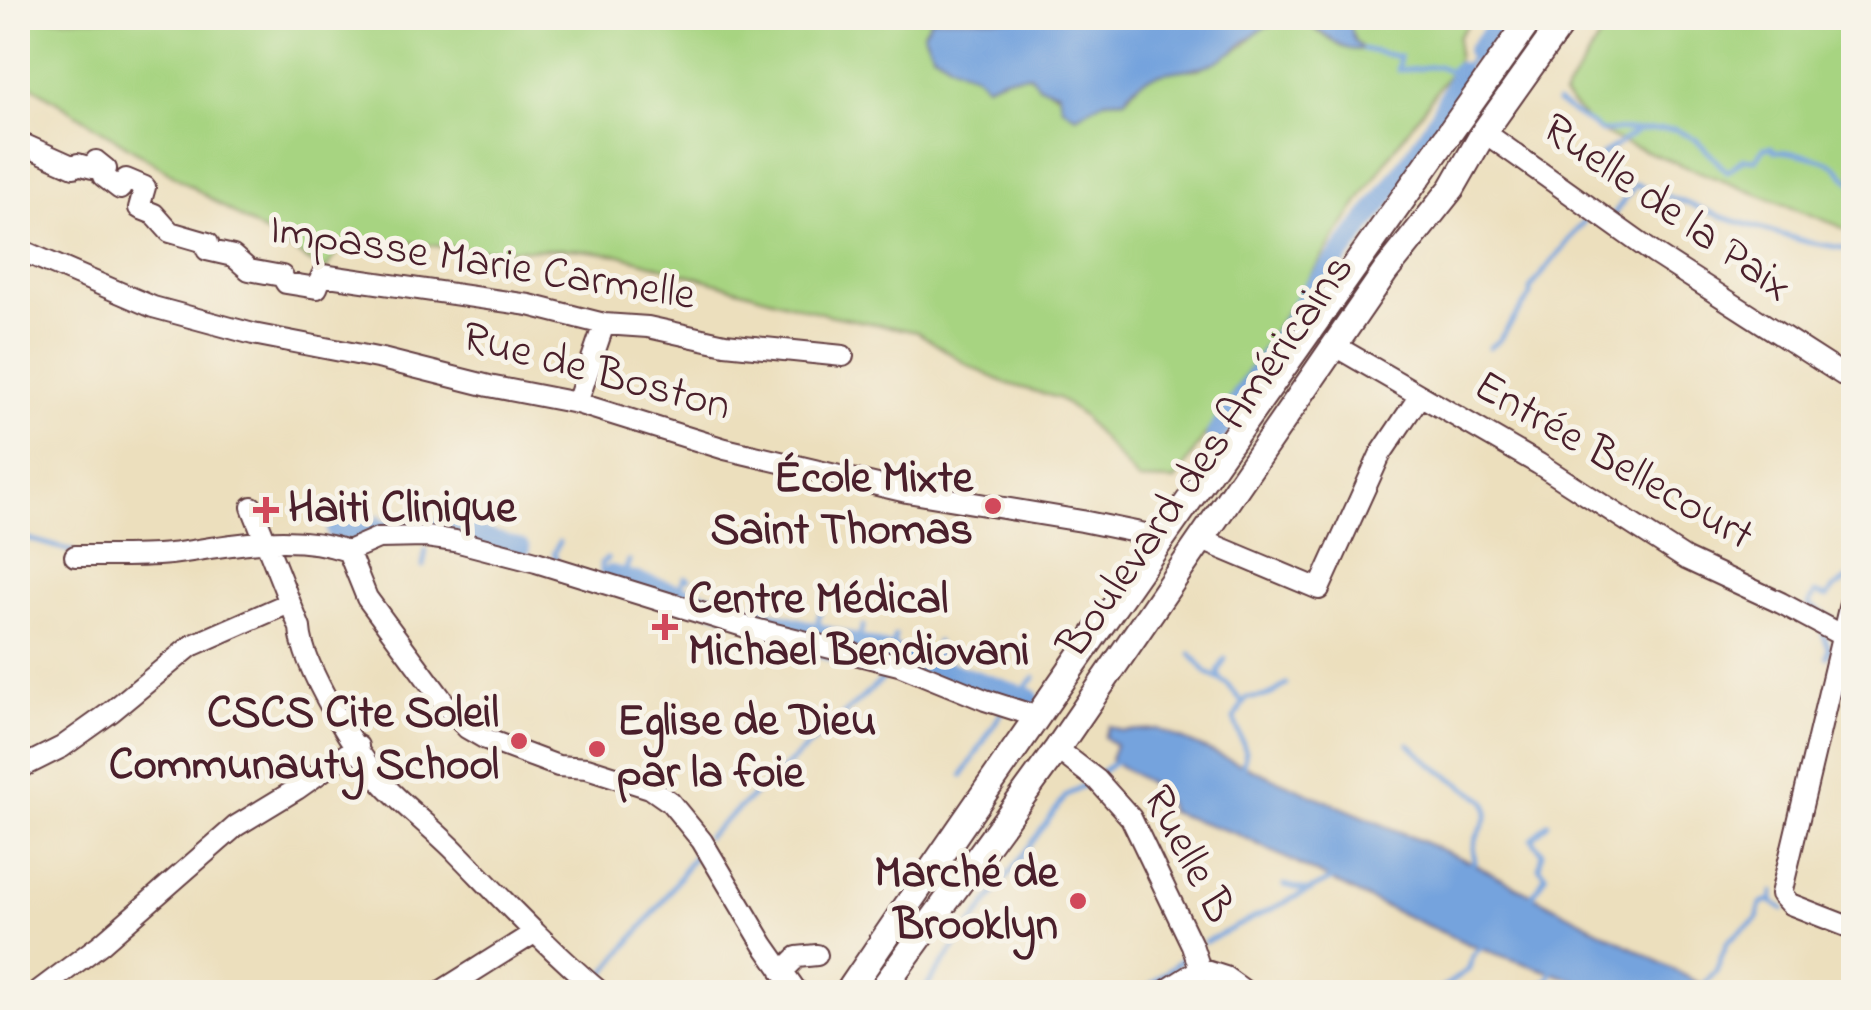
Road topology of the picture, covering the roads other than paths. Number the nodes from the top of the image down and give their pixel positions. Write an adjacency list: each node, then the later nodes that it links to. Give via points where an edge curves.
1 (1531, 18): 13 (main road, Boulevard des Américains)
2 (1565, 18): 3 (main road, Boulevard des Américains)
3 (1484, 132): 7 (main road, Boulevard des Américains, via 1452,188); 9 (street, Ruelle de la Paix, via 1655,254)
4 (18, 142): 6 (street, Impasse Marie Carmelle, via 74,167 92,168 96,160 120,189 126,179 146,187 139,208 170,232 286,283 318,288 322,275 529,304)
5 (18, 250): 11 (street, Rue de Boston, via 153,308)
6 (604, 324): 8 (street, Impasse Marie Carmelle); 11 (street)
7 (1335, 346): 10 (street, Entrée Bellecourt); 14 (main road, Boulevard des Américains)
8 (843, 356)
9 (1854, 382)
10 (1419, 397): 14 (street, via 1380,455 1319,589); 19 (street, Entrée Bellecourt, via 1686,559)
11 (578, 403): 13 (street, Rue de Boston, via 725,449 907,492)
12 (261, 531): 15 (street); 16 (street, via 235,543 138,557); 18 (street)
13 (1165, 538): 20 (main road, Boulevard des Américains)
14 (1202, 540): 22 (main road, Boulevard des Américains)
15 (348, 551): 20 (street, via 378,538 455,541 899,665); 28 (street, via 366,598 467,728 558,766 650,788 670,802 702,841)
16 (75, 556)
17 (1854, 587): 19 (street)
18 (289, 603): 21 (street, via 308,666); 23 (street, via 191,646 62,747)
19 (1848, 639): 24 (street, via 1825,698 1781,894 1790,904)
20 (1035, 716): 33 (main road, Boulevard des Américains)
21 (358, 746): 25 (street, via 383,784); 29 (street, via 236,826)
22 (1057, 750): 27 (street, Ruelle B, via 1131,818); 34 (main road, Boulevard des Américains)
23 (18, 769)
24 (1854, 929)
25 (534, 934): 30 (street); 31 (street)
26 (818, 955): 28 (street, via 797,957)
27 (1200, 969): 35 (street); 36 (street, Ruelle B)
28 (782, 972): 32 (street)
29 (37, 992)
30 (440, 992)
31 (600, 992)
32 (798, 992)
33 (848, 992)
34 (880, 992)
35 (1164, 992)
36 (1246, 992)

